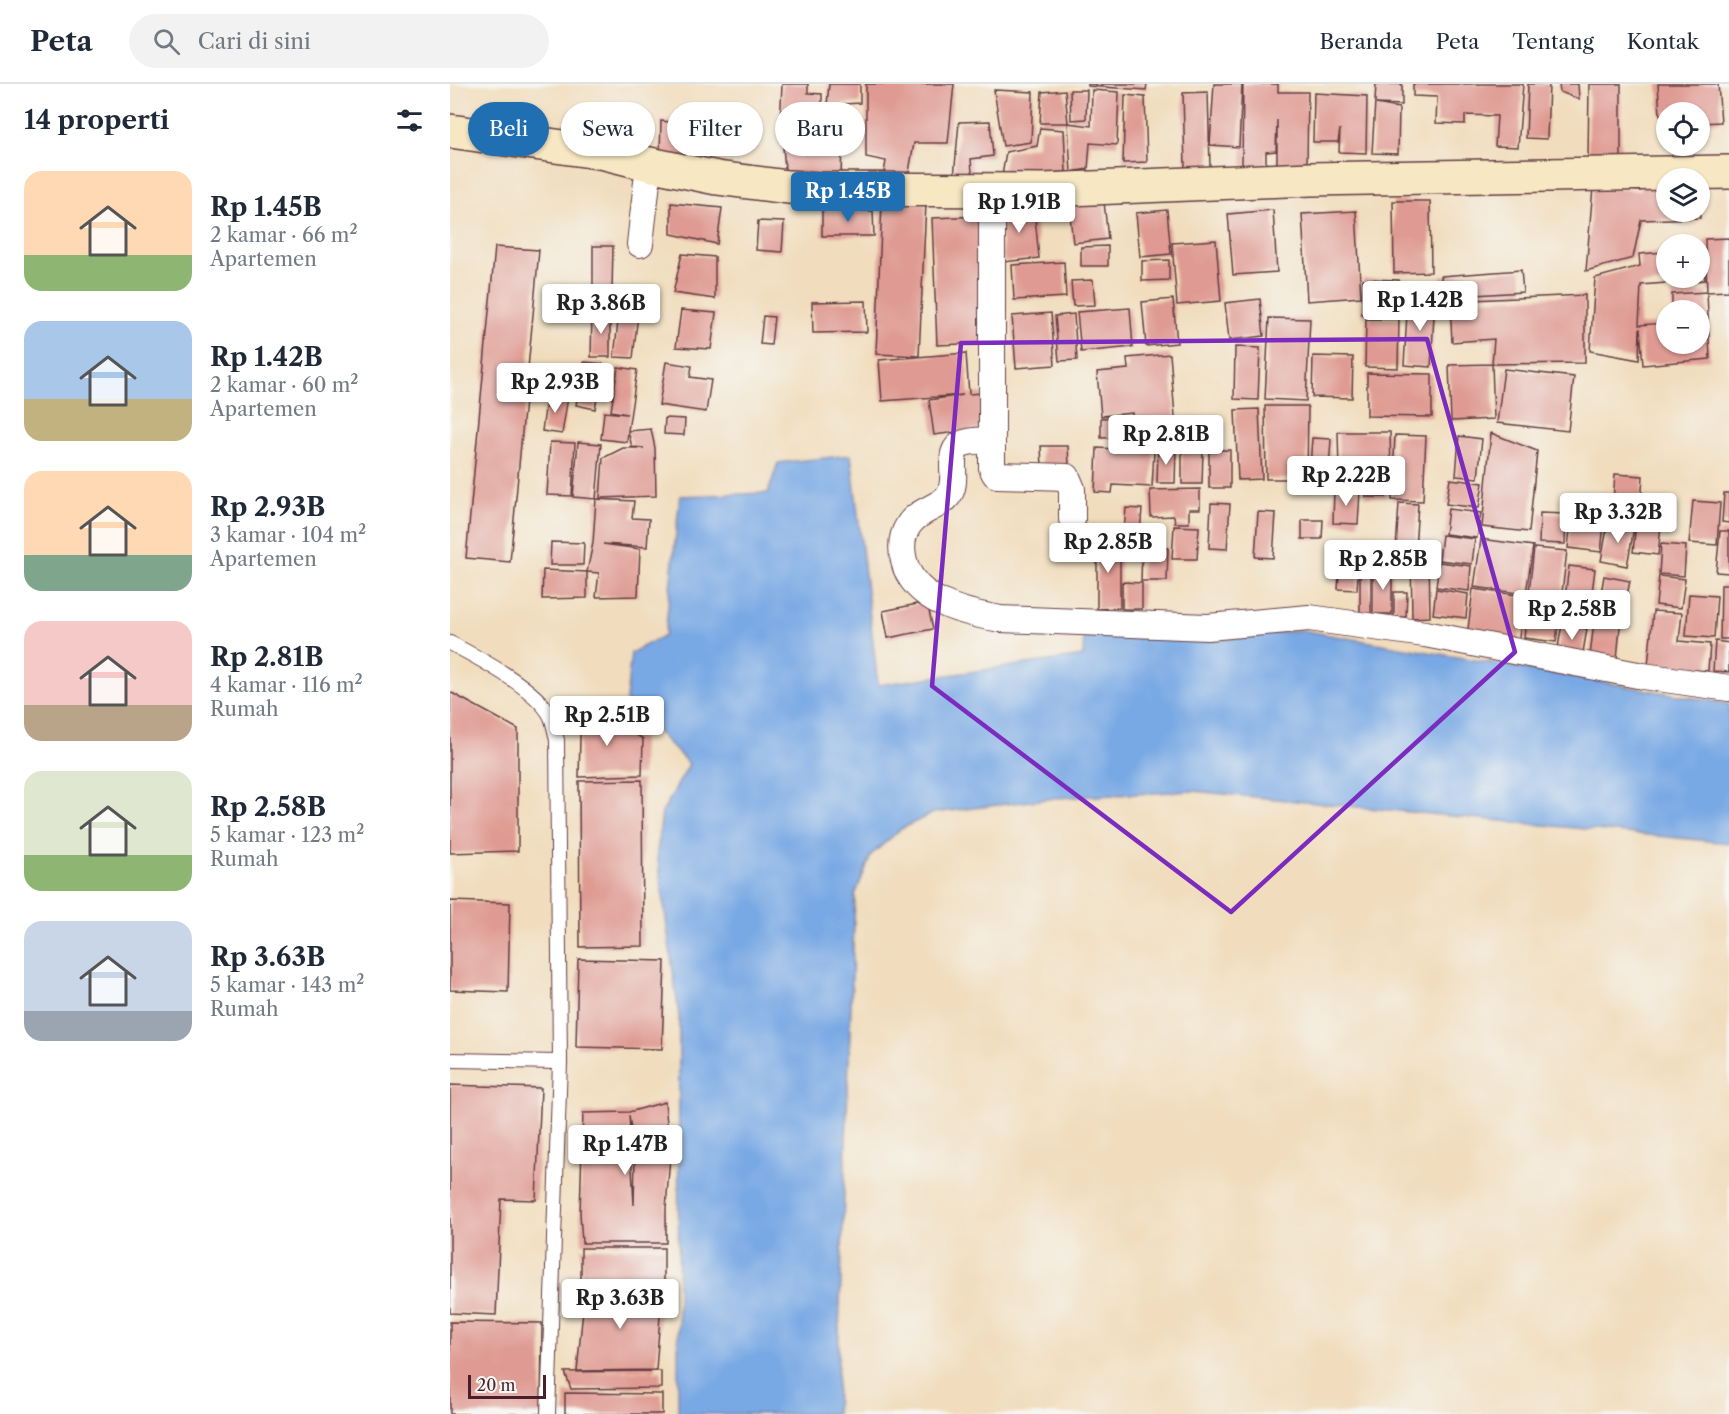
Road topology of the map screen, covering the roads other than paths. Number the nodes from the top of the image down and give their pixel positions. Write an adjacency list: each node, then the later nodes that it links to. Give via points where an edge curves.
1 (450, 131): 2 (street, via 605,153)
2 (649, 164): 4 (street, via 788,187); 5 (street)
3 (1729, 172): 4 (street)
4 (992, 190): 6 (street)
5 (640, 244)
6 (992, 439): 7 (street, via 995,474 1067,477 1072,489); 9 (street, via 957,446 950,494 909,524 901,549 907,572 919,588 940,602 975,615 1208,627 1309,618 1425,634 1643,676)
7 (1072, 519)
8 (450, 643): 11 (lane, via 503,673 535,697 553,724 557,740)
9 (1729, 688)
10 (450, 1060): 11 (lane)
11 (560, 1062): 12 (lane)
12 (548, 1414)

